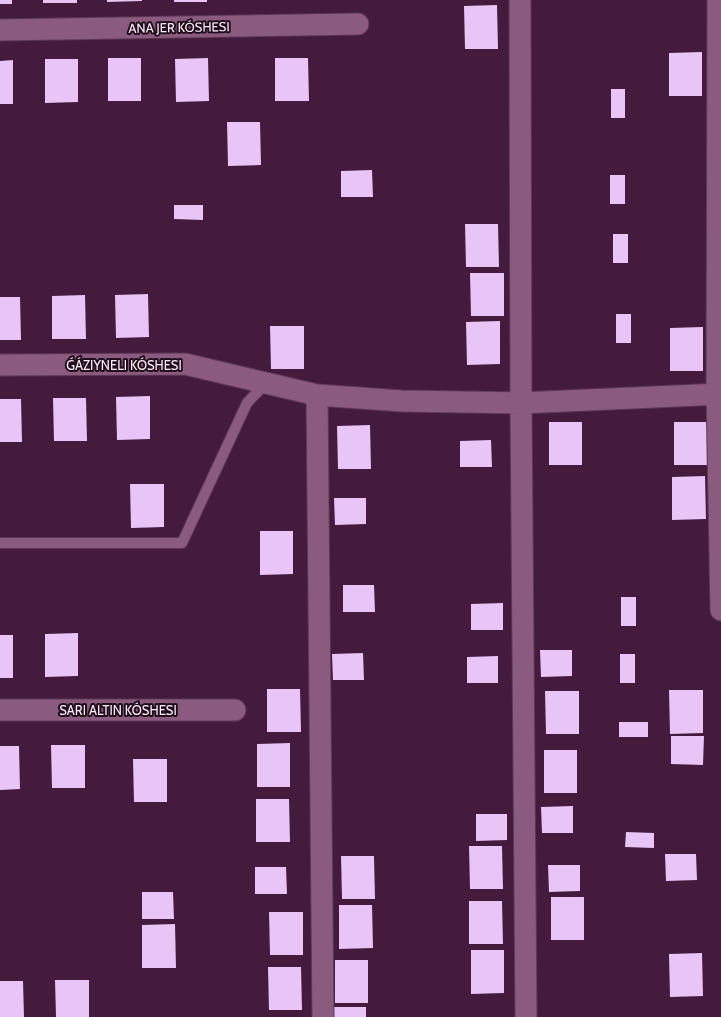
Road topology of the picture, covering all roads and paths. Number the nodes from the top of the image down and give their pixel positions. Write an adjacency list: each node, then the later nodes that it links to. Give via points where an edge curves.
1 (520, 0): 9 (street)
2 (718, 0): 7 (street)
3 (358, 24): 4 (street, ANA JER KÓSHESI)
4 (0, 30)
5 (0, 365): 6 (street, ǴÁZIYNELI KÓSHESI, via 185,364)
6 (266, 383): 8 (street, ǴÁZIYNELI KÓSHESI); 10 (lane, via 247,403 182,543)
7 (719, 394): 9 (street, ǴÁZIYNELI KÓSHESI); 11 (street)
8 (317, 395): 9 (street, ǴÁZIYNELI KÓSHESI, via 402,401); 14 (street)
9 (521, 403): 15 (street)
10 (0, 543)
11 (721, 610)
12 (0, 710): 13 (street)
13 (235, 710)
14 (323, 1017)
15 (526, 1017)

